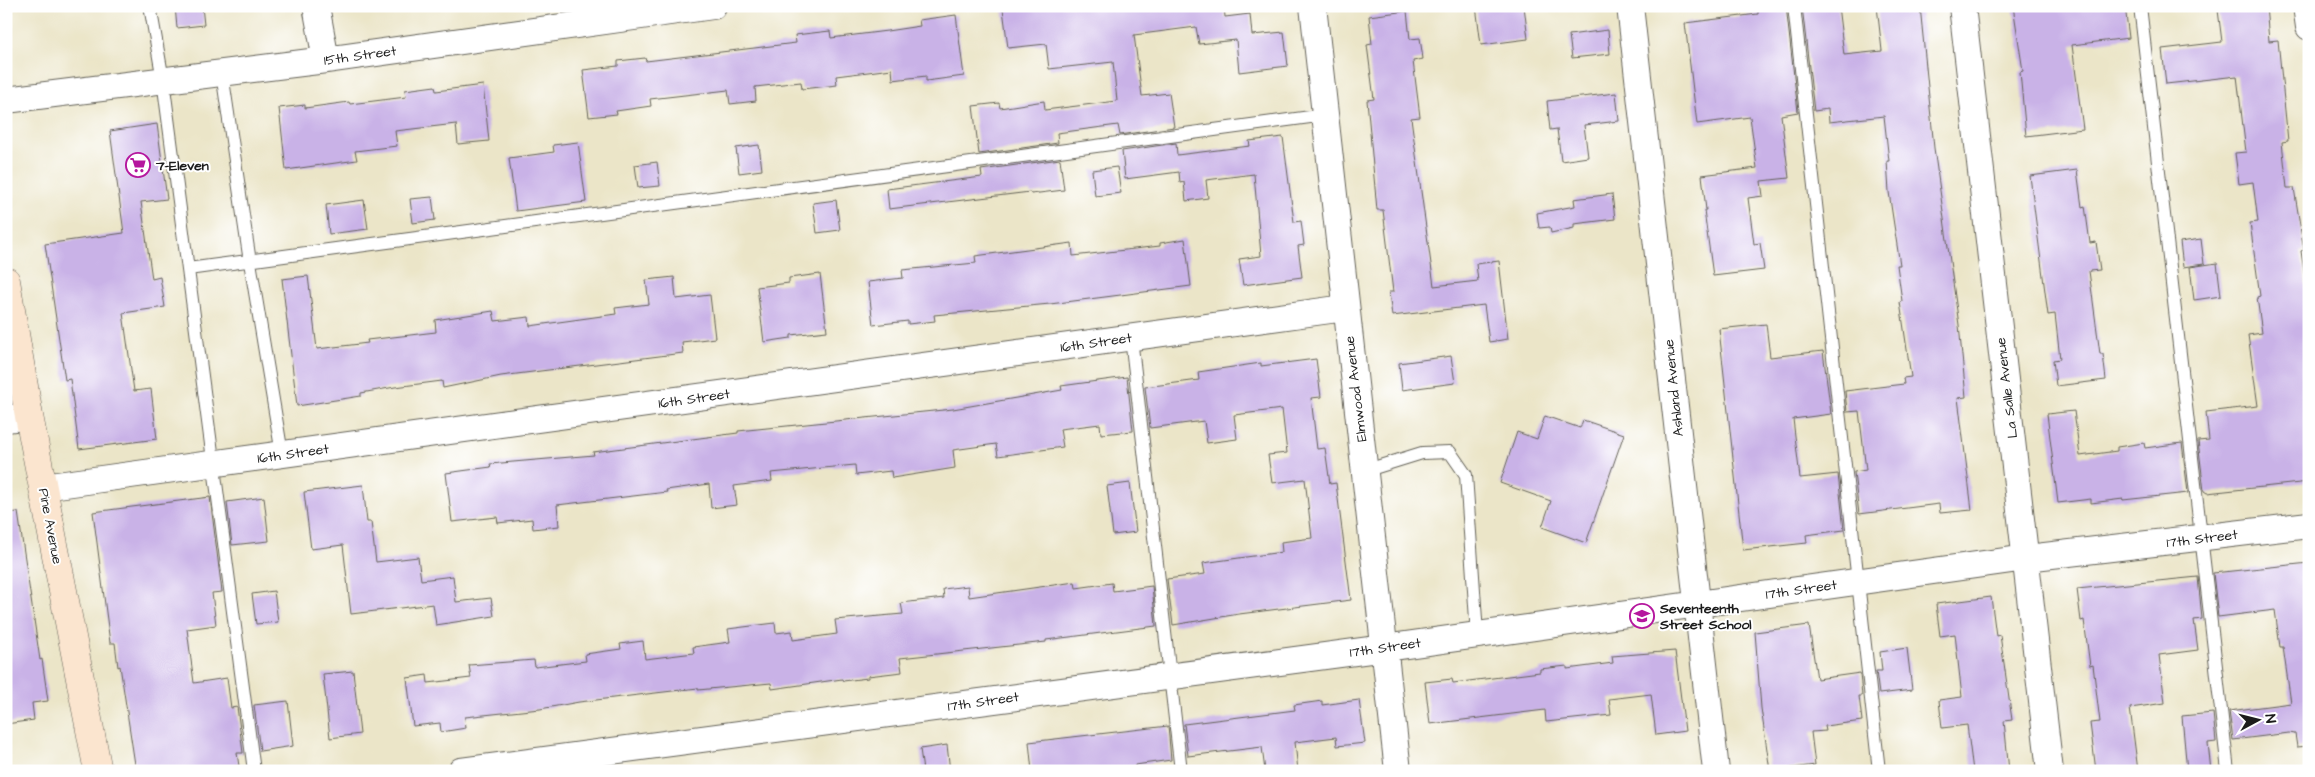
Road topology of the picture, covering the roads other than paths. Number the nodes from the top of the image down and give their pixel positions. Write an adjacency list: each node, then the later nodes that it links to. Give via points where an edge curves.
1 (150, 6): 13 (lane)
2 (316, 6): 11 (street)
3 (713, 6): 11 (street, 15th Street)
4 (1313, 6): 15 (street, Elmwood Avenue)
5 (1630, 6): 30 (street, Ashland Avenue)
6 (1794, 6): 29 (lane)
7 (1962, 6): 28 (street, La Salle Avenue)
8 (2140, 6): 27 (lane)
9 (2306, 6): 10 (street)
10 (2309, 26)
11 (326, 60): 12 (street, 15th Street)
12 (222, 73): 13 (street, 15th Street); 16 (lane)
13 (163, 80): 14 (street, 15th Street); 17 (lane)
14 (6, 100)
15 (1325, 115): 16 (lane); 19 (street, Elmwood Avenue)
16 (250, 262): 17 (lane); 22 (lane)
17 (188, 269): 23 (lane)
18 (6, 281): 21 (main road, Pine Avenue)
19 (1345, 308): 20 (street, 16th Street); 24 (street, Elmwood Avenue)
20 (1131, 338): 22 (street, 16th Street); 33 (lane)
21 (18, 417): 25 (main road, Pine Avenue)
22 (282, 454): 23 (street, 16th Street)
23 (214, 464): 25 (street, 16th Street); 35 (lane)
24 (1364, 470): 31 (lane, via 1422,453 1450,452 1466,475); 32 (street, Elmwood Avenue)
25 (43, 487): 34 (main road, Pine Avenue)
26 (2309, 526): 27 (street, 17th Street)
27 (2202, 538): 28 (street, 17th Street); 42 (lane)
28 (2026, 558): 29 (street, 17th Street); 41 (street, La Salle Avenue)
29 (1857, 581): 30 (street, 17th Street); 40 (lane)
30 (1698, 603): 31 (street, 17th Street); 39 (street, Ashland Avenue)
31 (1476, 634): 32 (street, 17th Street)
32 (1385, 648): 33 (street, 17th Street); 38 (street, Elmwood Avenue)
33 (1172, 676): 36 (street, 17th Street); 37 (lane)
34 (98, 771)
35 (254, 771)
36 (461, 771)
37 (1181, 771)
38 (1398, 771)
39 (1716, 771)
40 (1879, 771)
41 (2050, 771)
42 (2228, 771)

